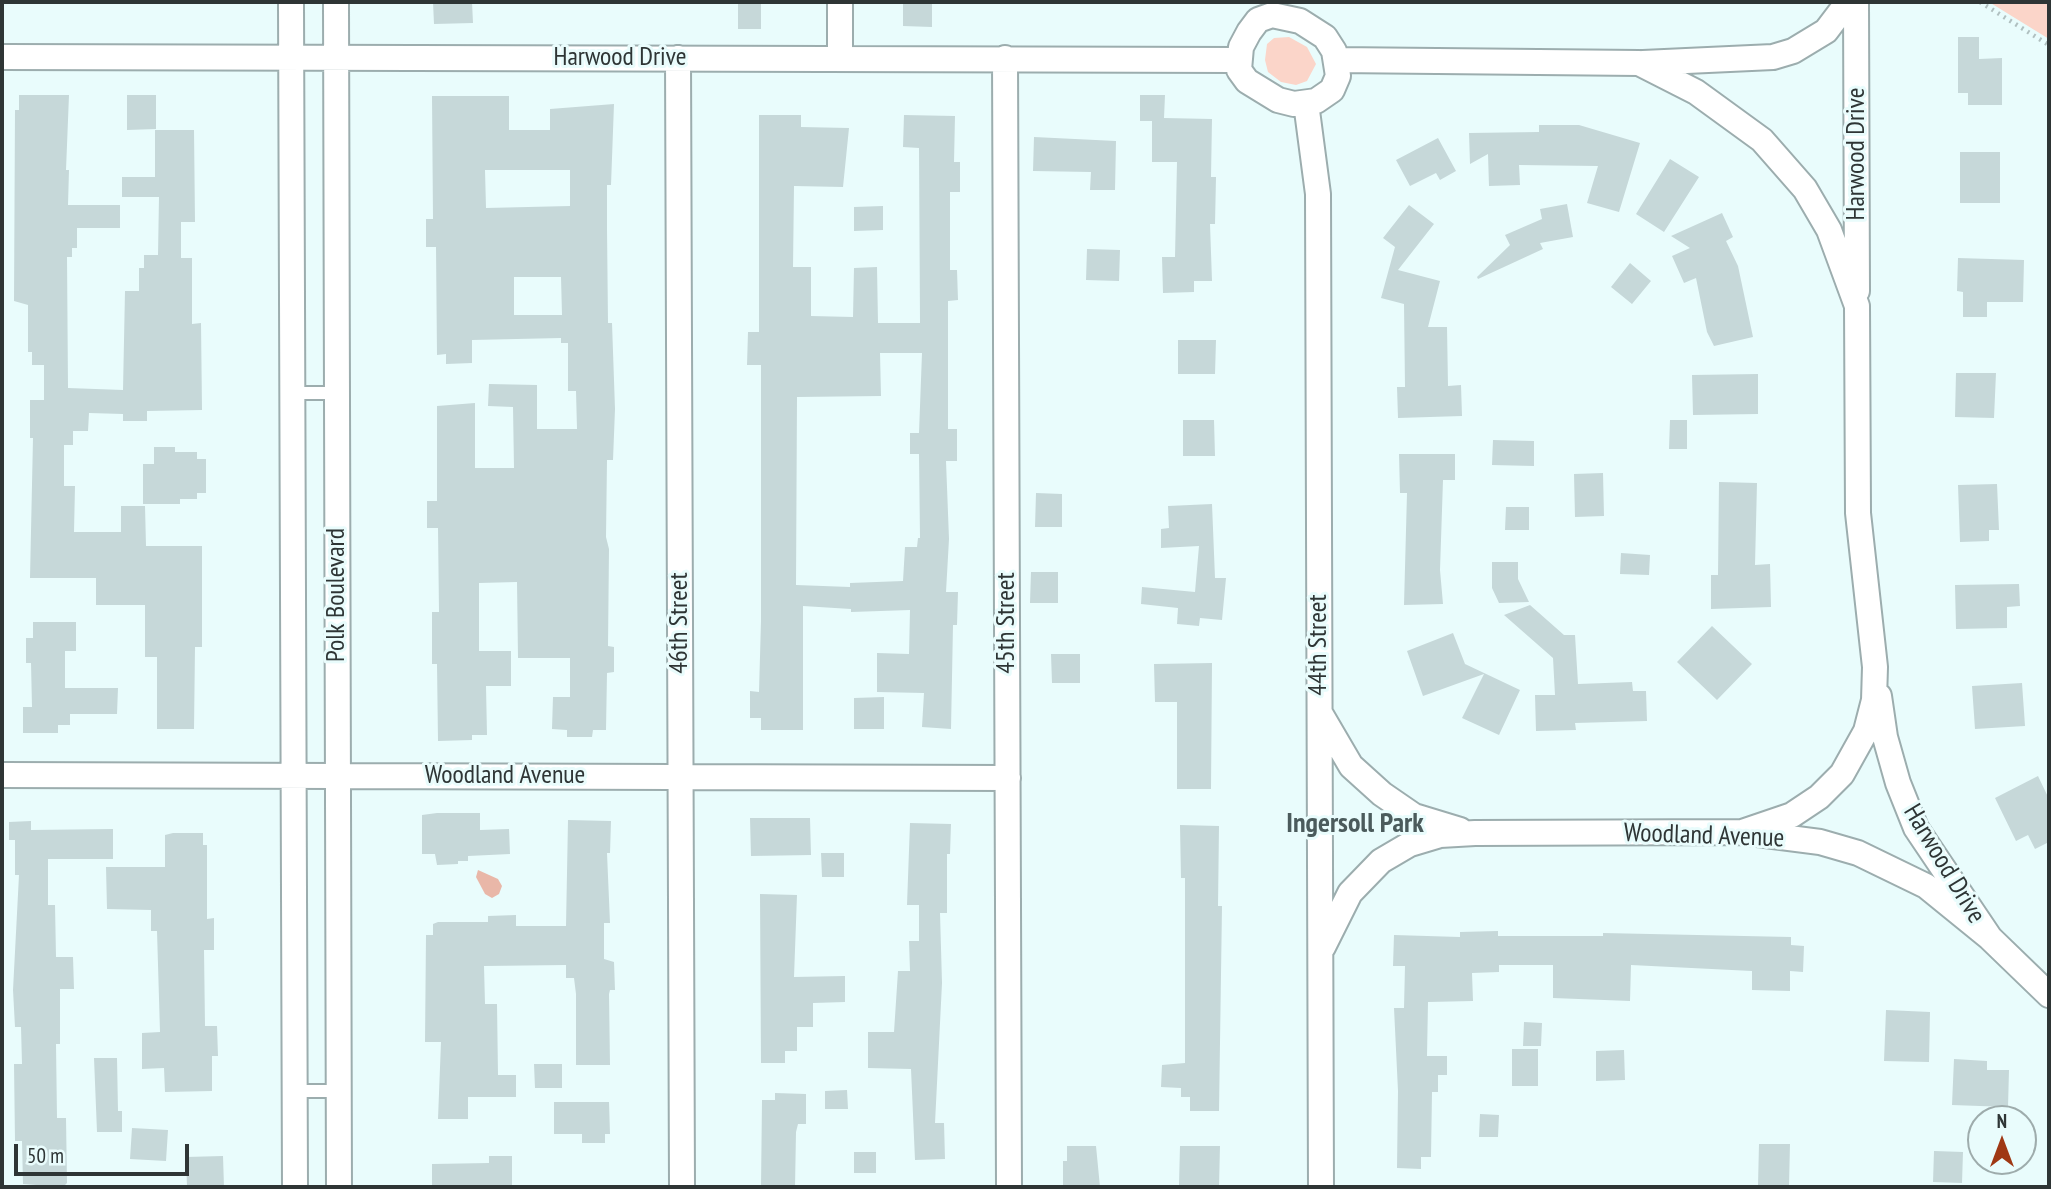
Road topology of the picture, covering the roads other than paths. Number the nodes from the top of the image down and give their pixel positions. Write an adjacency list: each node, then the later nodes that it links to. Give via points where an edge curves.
1 (291, 2): 8 (street, Polk Boulevard)
2 (336, 2): 9 (street, Polk Boulevard)
3 (840, 2): 11 (street)
4 (1848, 2): 15 (street, Harwood Drive, via 1826,32 1773,57)
5 (1856, 2): 17 (street, Harwood Drive)
6 (1271, 8): 13 (street, via 1249,32); 14 (street, via 1325,37)
7 (2, 57): 8 (street, Harwood Drive)
8 (291, 58): 9 (street, Harwood Drive); 18 (street, Polk Boulevard)
9 (336, 58): 10 (street, Harwood Drive); 19 (street, Polk Boulevard)
10 (678, 58): 11 (street, Harwood Drive); 25 (street, 46th Street)
11 (840, 58): 12 (street, Harwood Drive)
12 (1005, 58): 13 (street, Harwood Drive); 26 (street, 45th Street)
13 (1238, 60): 16 (street, via 1247,80 1278,100)
14 (1336, 60): 15 (street, Harwood Drive); 16 (street, via 1338,76 1332,90)
15 (1639, 63): 17 (street, Harwood Drive, via 1732,115 1785,164 1829,230)
16 (1306, 103): 21 (street, 44th Street, via 1318,194)
17 (1857, 306): 20 (street, Harwood Drive, via 1858,513)
18 (292, 393): 19 (lane); 23 (street, Polk Boulevard)
19 (337, 393): 24 (street, Polk Boulevard)
20 (1875, 667): 27 (street, Harwood Drive, via 1874,700 1866,731 1842,774 1792,816); 29 (street, Harwood Drive, via 1885,737 1916,828)
21 (1320, 713): 28 (street, Woodland Avenue, via 1351,766 1382,794 1414,816); 30 (street, 44th Street)
22 (2, 775): 23 (street, Woodland Avenue)
23 (293, 775): 24 (street, Woodland Avenue); 32 (street, Polk Boulevard)
24 (338, 775): 25 (street, Woodland Avenue); 33 (street, Polk Boulevard)
25 (680, 776): 26 (street, Woodland Avenue); 36 (street, 46th Street)
26 (1007, 778): 37 (street, 45th Street)
27 (1742, 832): 28 (street, Woodland Avenue); 29 (street, Woodland Avenue, via 1820,842 1858,853 1926,886)
28 (1475, 833): 30 (street, Woodland Avenue, via 1440,835 1410,844 1381,862 1350,893)
29 (1990, 938): 31 (street, Harwood Drive)
30 (1320, 952): 38 (street, 44th Street)
31 (2049, 995)
32 (294, 1091): 33 (lane); 34 (street, Polk Boulevard)
33 (339, 1091): 35 (street, Polk Boulevard)
34 (295, 1187)
35 (340, 1187)
36 (682, 1187)
37 (1009, 1187)
38 (1321, 1187)

